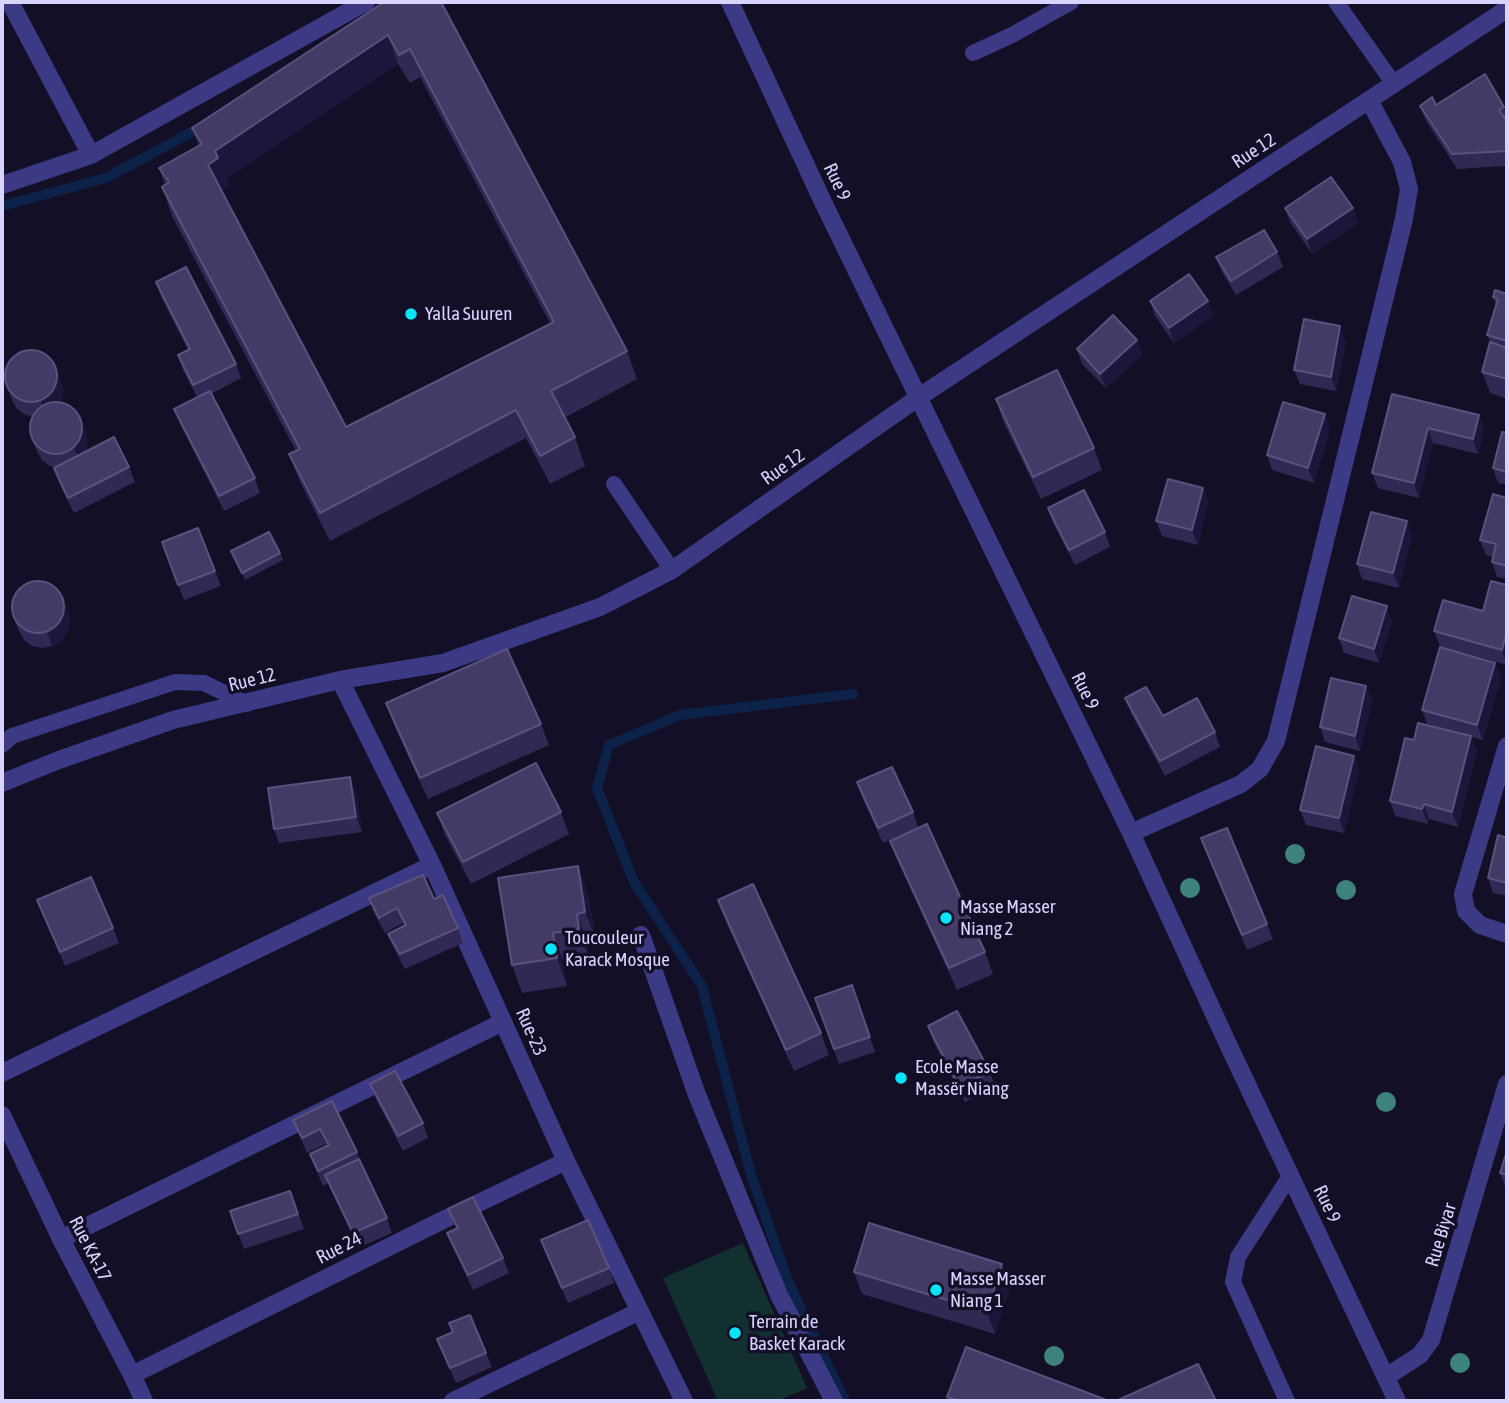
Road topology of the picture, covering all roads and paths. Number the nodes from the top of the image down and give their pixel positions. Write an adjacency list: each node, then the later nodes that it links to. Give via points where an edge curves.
1 (10, 2): 10 (street)
2 (366, 2): 10 (street)
3 (730, 2): 12 (street, Rue 9)
4 (1071, 2): 7 (lane)
5 (1335, 2): 8 (lane)
6 (1507, 9): 8 (street, Rue 12)
7 (973, 53)
8 (1394, 84): 9 (street, Rue 12)
9 (1369, 100): 12 (street, Rue 12); 20 (street, via 1402,162 1409,189 1276,741 1260,769 1241,784)
10 (92, 155): 11 (street)
11 (2, 186)
12 (919, 397): 14 (street, Rue 12); 20 (street, Rue 9)
13 (614, 484): 14 (lane)
14 (671, 570): 15 (street, Rue 12, via 600,607 443,663)
15 (340, 680): 16 (street, Rue 12); 21 (street, Rue-23)
16 (247, 704): 17 (lane, via 204,683 175,682 12,736); 19 (street, Rue 12, via 173,720)
17 (2, 745)
18 (1507, 746): 22 (street, via 1463,894 1466,911 1480,925)
19 (2, 783)
20 (1131, 833): 29 (street, Rue 9)
21 (432, 865): 24 (street, Rue-23); 25 (street)
22 (1507, 934)
23 (641, 935): 37 (street, via 697,1095 779,1295)
24 (503, 1022): 28 (street, Rue-23); 30 (street)
25 (2, 1073)
26 (1507, 1084): 33 (street, Rue Biyar, via 1431,1340 1420,1355)
27 (2, 1115): 30 (street, Rue KA-17)
28 (566, 1161): 31 (street, Rue-23); 32 (street, Rue 24)
29 (1290, 1176): 33 (street, Rue 9); 38 (lane, via 1238,1257 1233,1282)
30 (61, 1239): 32 (street, Rue KA-17)
31 (640, 1311): 35 (street); 36 (street, Rue-23)
32 (132, 1375): 34 (street, Rue KA-17)
33 (1386, 1377): 39 (street, Rue 9)
34 (144, 1401)
35 (453, 1401)
36 (684, 1401)
37 (834, 1401)
38 (1287, 1401)
39 (1397, 1401)

